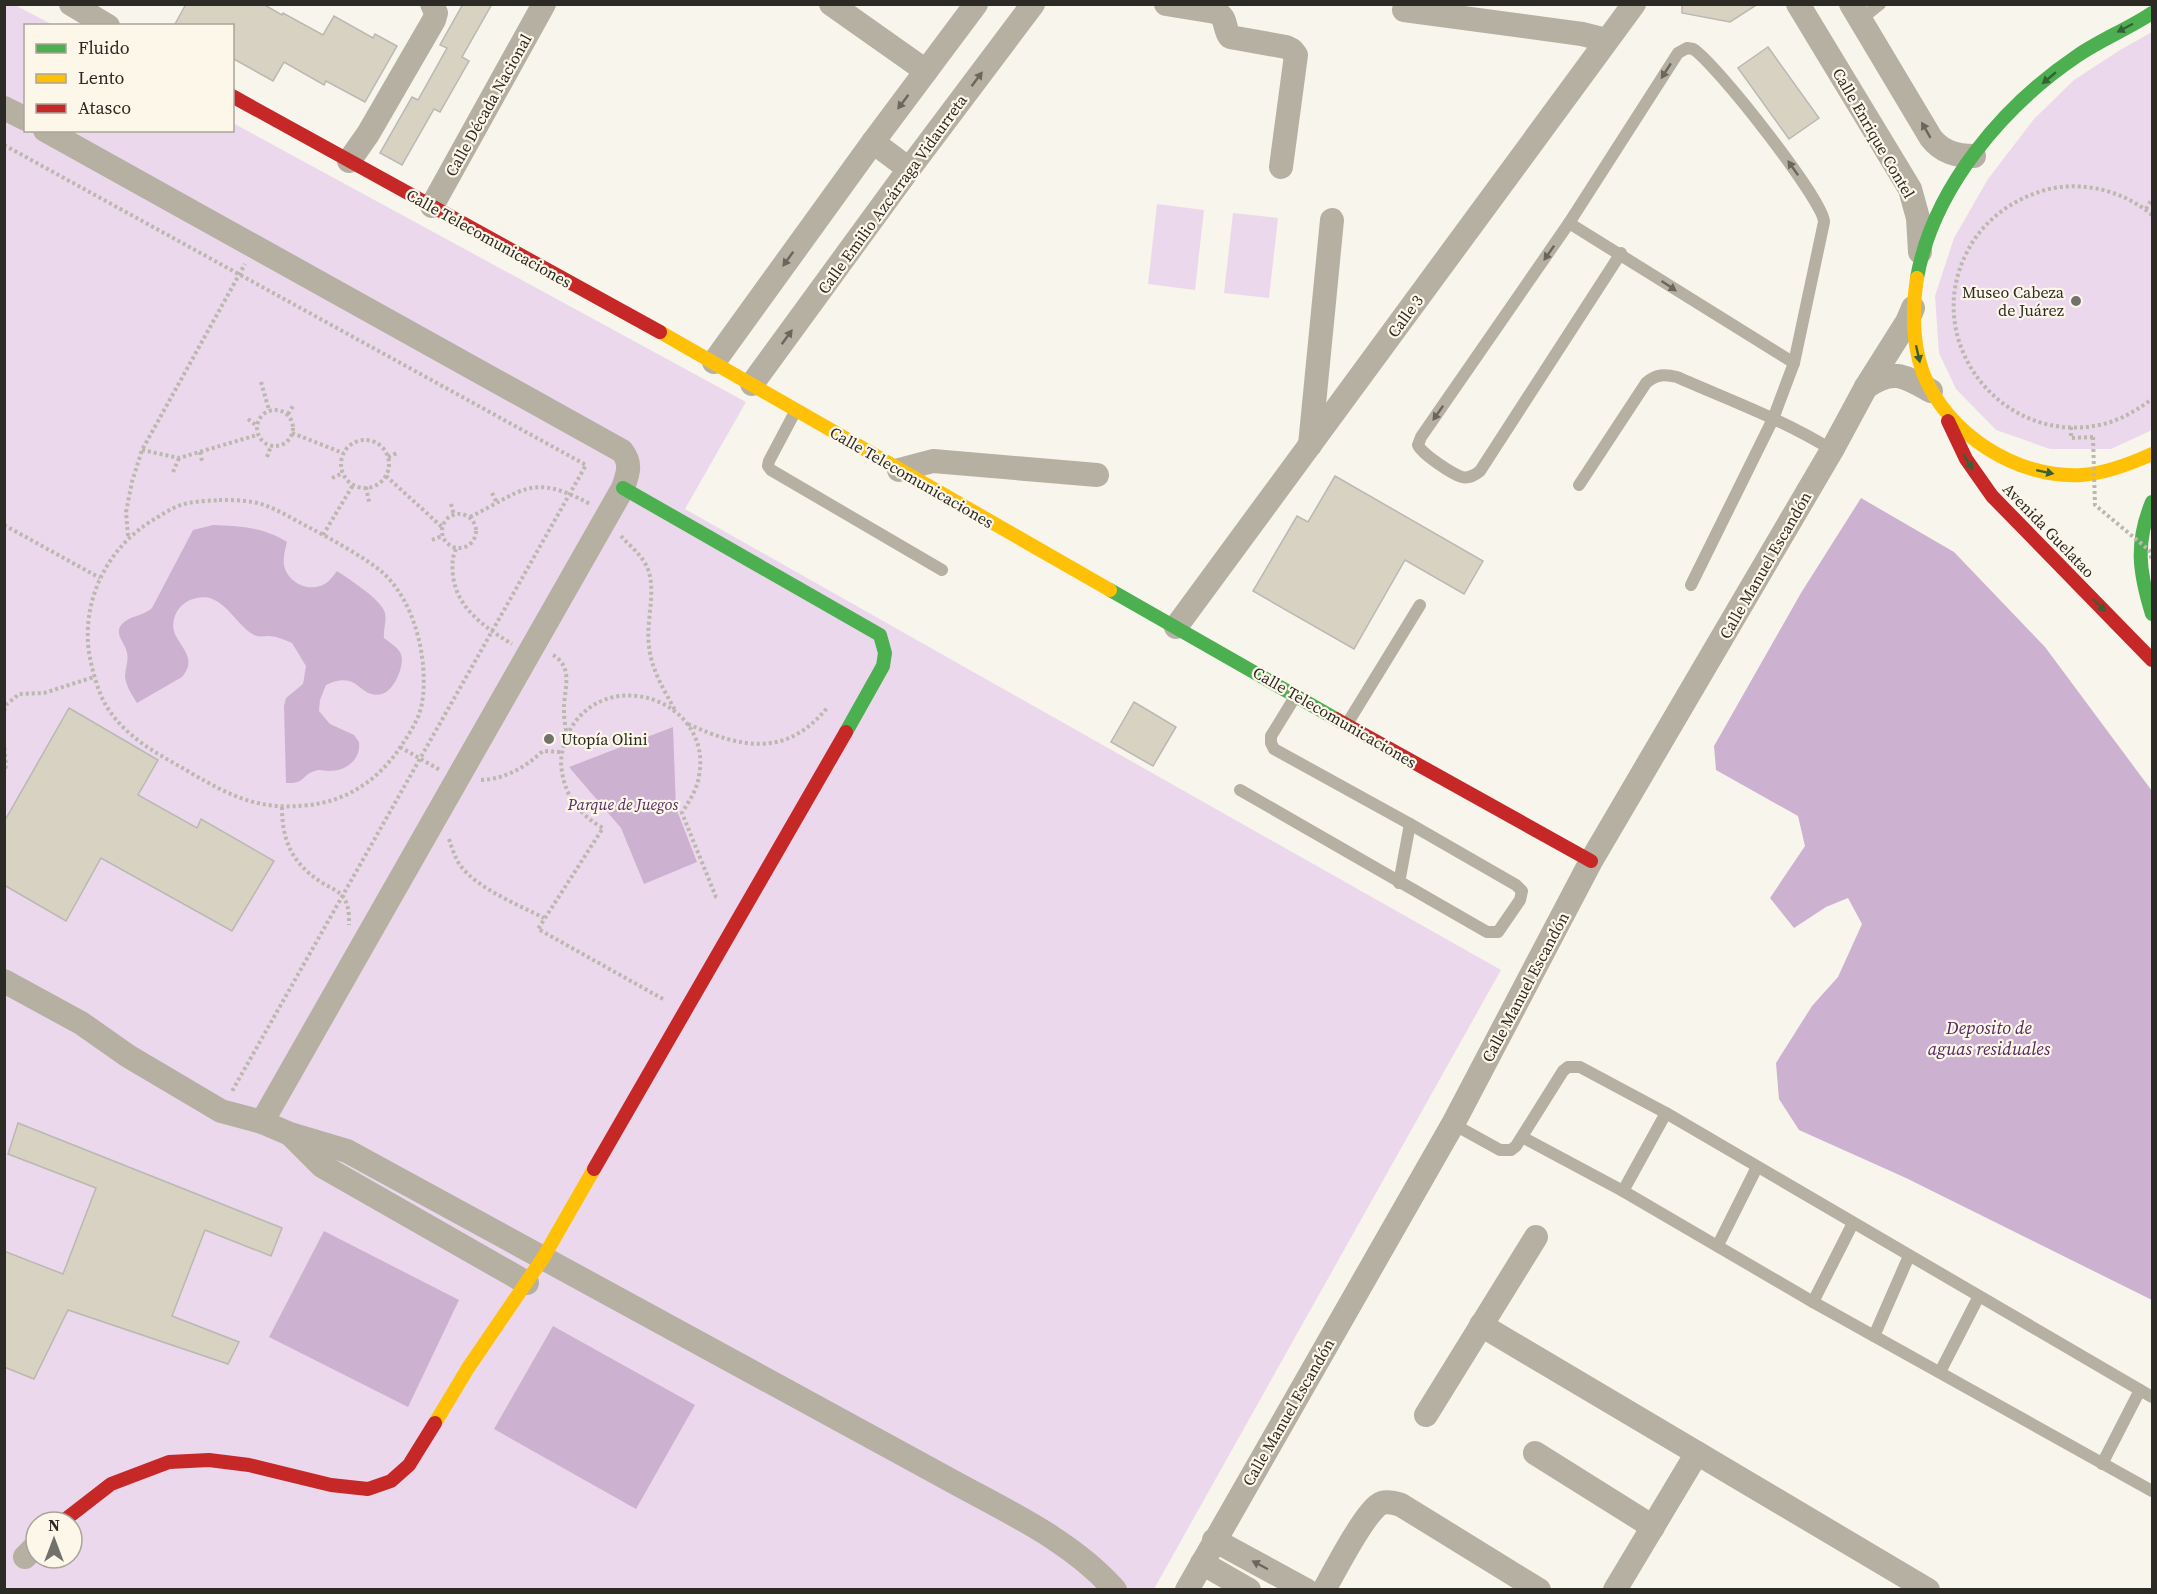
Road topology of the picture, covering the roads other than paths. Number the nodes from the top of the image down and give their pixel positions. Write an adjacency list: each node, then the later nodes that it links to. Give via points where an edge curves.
1 (71, 4): 14 (street)
2 (432, 4): 23 (street, via 434,20)
3 (544, 4): 26 (street, Calle Década Nacional)
4 (831, 4): 16 (street)
5 (976, 4): 16 (street)
6 (1033, 4): 25 (street, Calle Emilio Azcárraga Vidaurreta, one-way to 6)
7 (1167, 4): 24 (street, via 1221,14 1230,38 1286,47 1296,55)
8 (1634, 4): 15 (street, Calle 3)
9 (1798, 4): 30 (street, Calle Enrique Contel, via 1910,189 1920,235)
10 (1880, 4): 12 (lane)
11 (1404, 10): 15 (street)
12 (1855, 12): 22 (street, one-way to 12, via 1945,151 1931,138)
13 (2152, 13): 22 (street, Avenida Guelatao, one-way to 22, via 2056,72 2019,105)
14 (105, 24)
15 (1606, 40): 39 (street, Calle 3)
16 (926, 71): 21 (street, one-way to 21)
17 (234, 97): 23 (street, Calle Telecomunicaciones)
18 (4, 108): 19 (street)
19 (24, 118)
20 (49, 132): 45 (street, via 622,451 628,460)
21 (873, 142): 25 (street); 32 (street, one-way to 32)
22 (1974, 156): 30 (street, Avenida Guelatao, via 1946,199)
23 (349, 161): 26 (street, Calle Telecomunicaciones)
24 (1281, 167)
25 (909, 169): 34 (street, Calle Emilio Azcárraga Vidaurreta, one-way to 25)
26 (432, 206): 32 (street, Calle Telecomunicaciones)
27 (1332, 219): 39 (street)
28 (1569, 223): 29 (lane); 29 (lane, one-way to 29, via 1419,440 1422,452 1461,477 1471,477 1480,471); 33 (lane, one-way to 28, via 1824,218 1776,145 1698,52 1688,48 1678,52)
29 (1621, 253): 33 (lane, one-way to 33)
30 (1918, 271): 31 (street, Avenida Guelatao)
31 (1913, 309): 35 (street, Calle Manuel Escandón); 36 (street, Avenida Guelatao, one-way to 36, via 1917,349)
32 (714, 362): 34 (street, Calle Telecomunicaciones)
33 (1794, 363): 38 (lane)
34 (752, 384): 37 (street, Calle Telecomunicaciones)
35 (1866, 387): 36 (street, via 1880,378 1898,376); 40 (street, Calle Manuel Escandón)
36 (1937, 400): 41 (street, one-way to 41, via 1958,425 1991,450 2043,472 2092,474); 52 (street, Avenida Guelatao, one-way to 52, via 1966,459 1992,496)
37 (796, 409): 42 (street, Calle Telecomunicaciones); 47 (lane, via 769,461 771,470)
38 (1773, 419): 40 (lane); 44 (lane, via 1677,377 1660,375 1646,383); 48 (lane)
39 (1310, 445): 51 (street, Calle 3)
40 (1832, 450): 57 (street, Calle Manuel Escandón)
41 (2152, 454)
42 (899, 470): 43 (street, via 933,461); 51 (street, Calle Telecomunicaciones)
43 (1097, 476)
44 (1579, 485)
45 (623, 488): 61 (street); 71 (street, via 880,635 886,656 881,671)
46 (2152, 502): 50 (street, via 2138,554)
47 (942, 570)
48 (1691, 585)
49 (1420, 605): 54 (lane)
50 (2152, 614)
51 (1176, 627): 53 (street, Calle Telecomunicaciones)
52 (2152, 660)
53 (1296, 696): 54 (street, Calle Telecomunicaciones); 56 (lane, via 1272,735 1274,749)
54 (1347, 725): 57 (street, Calle Telecomunicaciones)
55 (1240, 790): 58 (lane)
56 (1410, 824): 58 (lane); 58 (lane, via 1516,885 1522,897 1498,932 1491,933)
57 (1591, 861): 62 (street, Calle Manuel Escandón)
58 (1399, 883)
59 (4, 981): 61 (street, via 81,1023 221,1111)
60 (1666, 1113): 64 (lane, via 1573,1065 1563,1071); 65 (lane); 66 (lane)
61 (262, 1122): 63 (street)
62 (1453, 1124): 64 (lane, via 1506,1151); 87 (street, Calle Manuel Escandón)
63 (290, 1134): 71 (street, via 347,1151); 72 (street, via 322,1166)
64 (1522, 1137): 66 (lane)
65 (1757, 1167): 67 (lane); 69 (lane)
66 (1623, 1191): 69 (lane)
67 (1853, 1223): 70 (lane); 74 (lane)
68 (1536, 1237): 75 (street)
69 (1718, 1245): 74 (lane)
70 (1909, 1256): 73 (lane); 76 (lane)
71 (543, 1258): 72 (street); 89 (street, via 1045,1534 1078,1556)
72 (526, 1283): 85 (street, via 409,1465 391,1481 368,1489 331,1485 249,1465 169,1462 111,1484)
73 (1979, 1296): 77 (lane); 78 (lane)
74 (1813, 1302): 76 (lane)
75 (1481, 1325): 80 (street); 82 (street)
76 (1874, 1336): 77 (lane)
77 (1940, 1372): 83 (lane)
78 (2140, 1390): 79 (lane); 83 (lane)
79 (2152, 1397)
80 (1426, 1415)
81 (1535, 1454): 86 (street)
82 (1697, 1454): 86 (street); 96 (street)
83 (2103, 1464): 84 (lane)
84 (2152, 1491)
85 (77, 1510)
86 (1653, 1527): 95 (street)
87 (1214, 1540): 88 (street, Calle Manuel Escandón); 92 (street, one-way to 87)
88 (1202, 1563): 90 (street, Calle Manuel Escandón); 91 (street)
89 (1114, 1590)
90 (1187, 1590)
91 (1248, 1590)
92 (1306, 1590)
93 (1324, 1590): 94 (street, via 1369,1512 1391,1502)
94 (1539, 1590)
95 (1615, 1590)
96 (1928, 1590)

